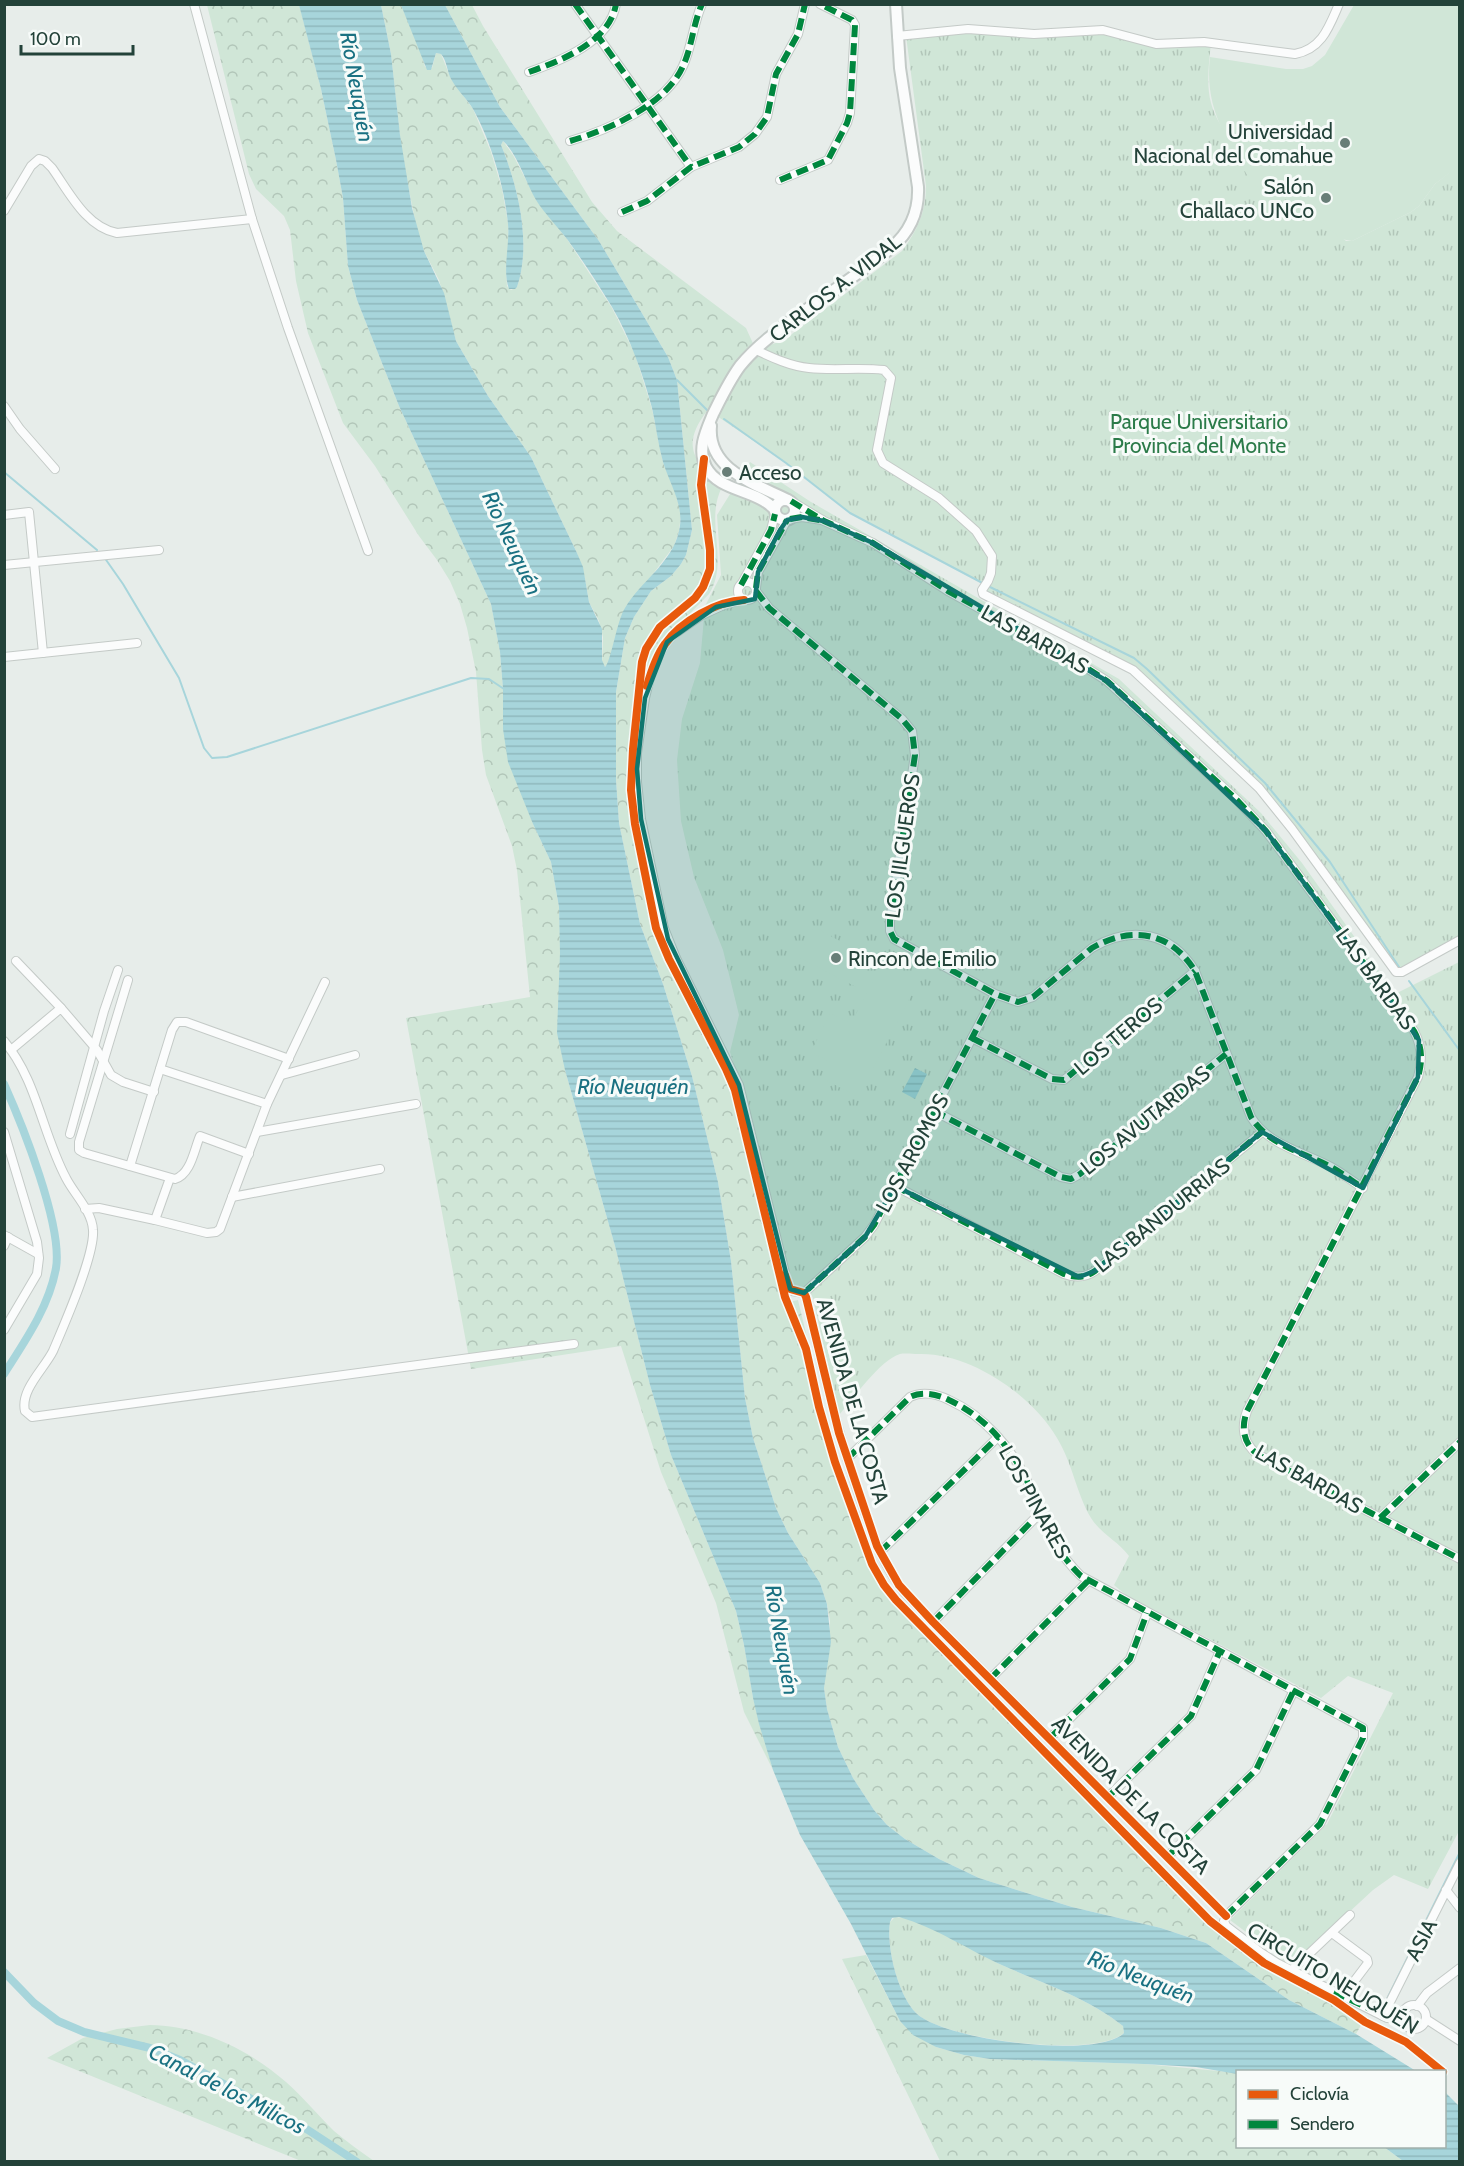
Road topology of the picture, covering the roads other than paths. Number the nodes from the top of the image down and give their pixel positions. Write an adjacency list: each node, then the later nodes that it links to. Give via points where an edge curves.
1 (194, 4): 18 (street)
2 (575, 4): 10 (street)
3 (616, 4): 10 (street, via 613,18)
4 (702, 4): 12 (street, via 683,68)
5 (805, 4): 14 (street, via 798,34 776,74 763,125 739,147)
6 (820, 4): 15 (street, via 855,25 850,113 828,160)
7 (896, 4): 9 (street, CARLOS A. VIDAL)
8 (1339, 4): 9 (street, via 1321,40 1301,52 1211,43 1144,43 1110,31 1094,30 1034,34 968,29)
9 (897, 36): 19 (street, CARLOS A. VIDAL, via 918,187 912,221 891,248)
10 (598, 37): 11 (street, via 557,63); 12 (street)
11 (529, 72)
12 (647, 106): 13 (street, via 606,129); 14 (street)
13 (570, 141)
14 (691, 167): 17 (street, via 647,201)
15 (780, 180)
16 (4, 211): 18 (street, via 39,159 52,168 92,223 105,231)
17 (622, 212)
18 (252, 219): 29 (street)
19 (756, 350): 21 (street, CARLOS A. VIDAL, via 737,371); 40 (street, via 808,368 884,370 891,378 877,450 883,463 939,498 976,531 992,556 988,581 982,590 987,596 1133,670 1259,788 1396,972)
20 (6, 411): 22 (street)
21 (714, 414): 23 (street, via 711,440 717,457 739,475); 24 (street, CARLOS A. VIDAL, via 703,438 706,467 716,477 761,498)
22 (55, 469)
23 (790, 500): 24 (street, via 779,501); 26 (street, via 796,510); 27 (street, LAS BARDAS)
24 (775, 512): 26 (street, LAS BARDAS, via 780,519); 32 (street, AVENIDA DE LA COSTA, via 771,530)
25 (4, 515): 30 (street, via 29,512)
26 (789, 519): 27 (street, LAS BARDAS); 33 (street, via 758,572)
27 (824, 521): 71 (street, LAS BARDAS, via 873,543 948,591 1098,675 1237,800 1278,845 1414,1031 1421,1049 1418,1077)
28 (159, 550): 30 (street)
29 (368, 551)
30 (34, 562): 31 (street); 38 (street)
31 (4, 565)
32 (740, 587): 33 (street, via 749,583); 34 (street, via 739,595); 35 (street, AVENIDA DE LA COSTA)
33 (756, 590): 34 (street, via 753,598); 36 (street, LOS JILGUEROS)
34 (746, 600): 35 (street, AVENIDA DE LA COSTA); 36 (street, LOS JILGUEROS)
35 (716, 607): 78 (street, AVENIDA DE LA COSTA, via 673,635 655,662 645,698 638,753 639,808 664,928 736,1077 788,1285 792,1291)
36 (769, 608): 46 (street, LOS JILGUEROS, via 912,731 915,755 891,935)
37 (137, 643): 38 (street)
38 (44, 653): 39 (street)
39 (4, 657)
40 (1460, 940)
41 (16, 961): 47 (street)
42 (118, 970): 50 (street)
43 (1195, 971): 46 (street, LOS JILGUEROS, via 1183,954 1165,941 1122,936 1092,948 1029,1000 1012,1001); 48 (street, LOS TEROS, via 1064,1080 1052,1079); 52 (street, LOS JILGUEROS)
44 (128, 980): 55 (street)
45 (325, 982): 54 (street)
46 (995, 994): 48 (street, LOS AROMOS)
47 (61, 1008): 50 (street); 51 (street)
48 (972, 1038): 61 (street, LOS AROMOS)
49 (4, 1041): 51 (street)
50 (94, 1046): 55 (street); 65 (street)
51 (11, 1050): 73 (street, via 31,1085 54,1154)
52 (1226, 1054): 61 (street, LOS AVUTARDAS, via 1071,1179); 64 (street, LOS JILGUEROS, via 1251,1118)
53 (354, 1055): 57 (street)
54 (290, 1059): 56 (street, via 177,1022); 57 (street)
55 (104, 1063): 58 (street, via 117,1079); 67 (street, via 79,1150)
56 (160, 1069): 58 (street); 59 (street)
57 (282, 1075): 59 (street)
58 (154, 1092): 67 (street)
59 (267, 1104): 63 (street)
60 (417, 1104): 63 (street)
61 (934, 1111): 70 (street, LOS AROMOS)
62 (4, 1132): 77 (street)
63 (257, 1132): 66 (street)
64 (1262, 1132): 70 (street, LAS BANDURRIAS, via 1085,1276 1064,1274); 71 (street)
65 (70, 1134)
66 (249, 1154): 69 (street, via 200,1136 186,1172 182,1177); 72 (street)
67 (130, 1166): 69 (street)
68 (380, 1168): 72 (street)
69 (170, 1178): 74 (street)
70 (895, 1186): 78 (street, LOS AROMOS, via 870,1231)
71 (1363, 1188): 85 (street, LAS BARDAS, via 1247,1411 1243,1431 1248,1445 1257,1454)
72 (232, 1197): 74 (street, via 216,1232)
73 (85, 1209): 74 (street, via 99,1208); 80 (street, via 93,1229 90,1249 63,1328 26,1395 24,1406 28,1414 38,1417)
74 (155, 1220)
75 (6, 1236): 76 (street); 77 (street)
76 (4, 1246)
77 (38, 1254): 79 (street, via 37,1274)
78 (804, 1293): 83 (street, AVENIDA DE LA COSTA)
79 (4, 1330)
80 (574, 1344)
81 (999, 1437): 83 (street, LOS PINARES, via 954,1402 921,1393 905,1401); 84 (street, LOS PINARES, via 1026,1480); 86 (street)
82 (1460, 1442): 85 (street)
83 (847, 1459): 86 (street, AVENIDA DE LA COSTA)
84 (1040, 1513): 88 (street, LOS PINARES, via 1060,1553); 90 (street)
85 (1380, 1518): 87 (street, LAS BARDAS)
86 (880, 1552): 90 (street, AVENIDA DE LA COSTA, via 899,1585)
87 (1460, 1559)
88 (1088, 1581): 89 (street, LOS PINARES); 92 (street)
89 (1147, 1612): 91 (street, LOS PINARES); 94 (street, via 1130,1659)
90 (933, 1622): 92 (street, AVENIDA DE LA COSTA)
91 (1220, 1652): 93 (street, LOS PINARES); 95 (street, via 1191,1716)
92 (990, 1679): 94 (street, AVENIDA DE LA COSTA)
93 (1294, 1690): 96 (street, via 1256,1770); 101 (street, LOS PINARES, via 1360,1725 1364,1731 1320,1824)
94 (1049, 1739): 95 (street, AVENIDA DE LA COSTA)
95 (1108, 1797): 96 (street, AVENIDA DE LA COSTA)
96 (1167, 1857): 101 (street, AVENIDA DE LA COSTA)
97 (1460, 1863): 98 (street, ASIA)
98 (1446, 1890): 99 (street); 107 (street, ASIA)
99 (1460, 1908)
100 (1350, 1915): 102 (street)
101 (1226, 1916): 104 (street, AVENIDA DE LA COSTA, via 1228,1927)
102 (1332, 1933): 104 (street); 105 (street, via 1368,1963)
103 (1460, 1968): 106 (street, via 1427,1993)
104 (1292, 1970): 105 (street, AVENIDA DE LA COSTA)
105 (1343, 1996): 107 (street, AVENIDA DE LA COSTA)
106 (1417, 2006): 108 (street, via 1407,2007); 109 (street)
107 (1383, 2016): 108 (street, AVENIDA DE LA COSTA)
108 (1401, 2019): 109 (street, via 1412,2030 1422,2026)
109 (1426, 2019): 110 (street)
110 (1460, 2041)

